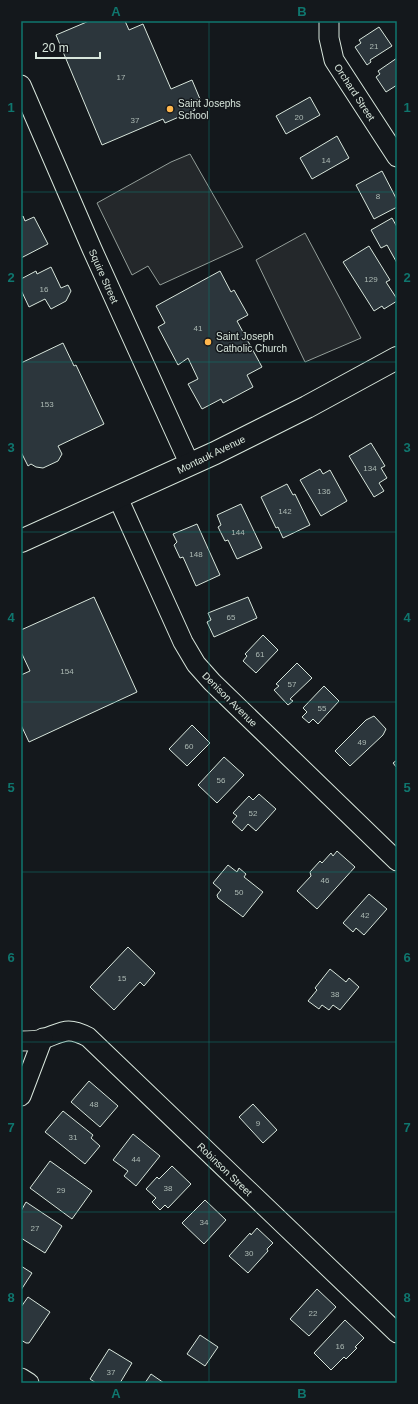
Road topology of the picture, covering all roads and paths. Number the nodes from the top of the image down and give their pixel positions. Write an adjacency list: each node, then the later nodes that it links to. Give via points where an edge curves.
1 (329, 21): 3 (street, Orchard Street, via 329,38 334,60)
2 (21, 85): 5 (street, Squire Street)
3 (397, 157)
4 (397, 358): 5 (street, Montauk Avenue, via 274,424)
5 (190, 465): 6 (street, Montauk Avenue)
6 (118, 498): 7 (street, Montauk Avenue); 8 (street, Denison Avenue, via 183,642 196,664)
7 (21, 541)
8 (397, 861)
9 (44, 1038): 10 (street, Robinson Street); 11 (street); 12 (street, Robinson Street, via 65,1030 88,1037)
10 (21, 1041)
11 (21, 1096)
12 (397, 1333)
13 (21, 1378): 14 (street)
14 (29, 1383)

